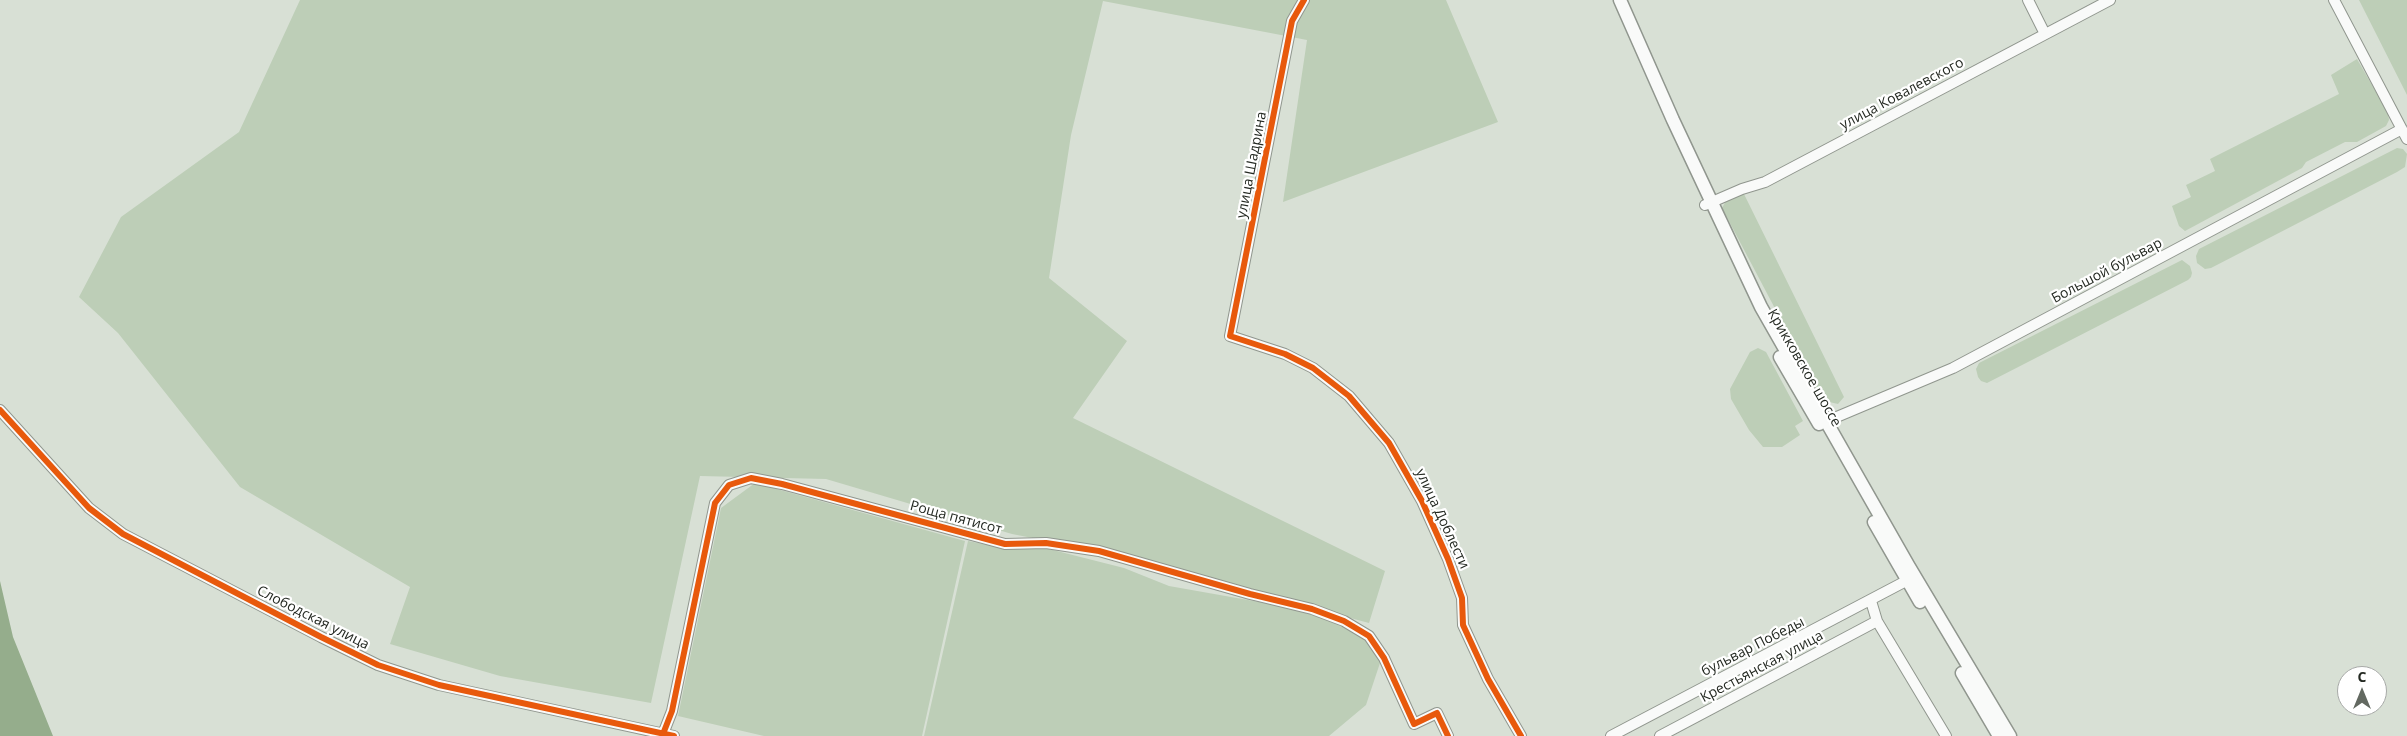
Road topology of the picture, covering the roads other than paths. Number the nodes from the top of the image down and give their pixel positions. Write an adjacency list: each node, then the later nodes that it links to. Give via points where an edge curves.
1 (1304, 0): 11 (street, улица Шадрина, via 1292,21)
2 (1612, 0): 10 (main road, Крикковское шоссе)
3 (1620, 0): 10 (main road)
4 (2028, 0): 7 (street)
5 (2110, 0): 7 (street, улица Ковалевского)
6 (2334, 0): 8 (street)
7 (2045, 34): 10 (street, улица Ковалевского, via 1765,182)
8 (2402, 129): 9 (street); 13 (street, Большой бульвар, via 1953,368)
9 (2407, 139)
10 (1708, 204): 13 (main road, Крикковское шоссе, via 1753,310)
11 (1230, 336): 20 (street, улица Доблести, via 1285,354 1313,368 1349,396 1389,443 1422,501 1448,559 1462,598 1462,626)
12 (0, 410): 17 (street, Слободская улица, via 90,508 123,534 321,638 378,664 439,685)
13 (1823, 423): 14 (main road, Крикковское шоссе); 25 (main road)
14 (1906, 581): 15 (street, бульвар Победы); 24 (main road, Крикковское шоссе)
15 (1871, 601): 16 (street); 21 (street, бульвар Победы)
16 (1877, 622): 22 (street, Крестьянская улица); 23 (street)
17 (663, 734): 18 (street, Слободская улица); 19 (street, Роща пятисот, via 672,711 715,503 729,485 751,478 1006,544 1046,543 1099,551 1312,609 1344,621 1369,636 1384,658 1414,724 1437,713)
18 (674, 736)
19 (1448, 736)
20 (1521, 736)
21 (1611, 736)
22 (1660, 736)
23 (1946, 736)
24 (1999, 736)
25 (2010, 736)

